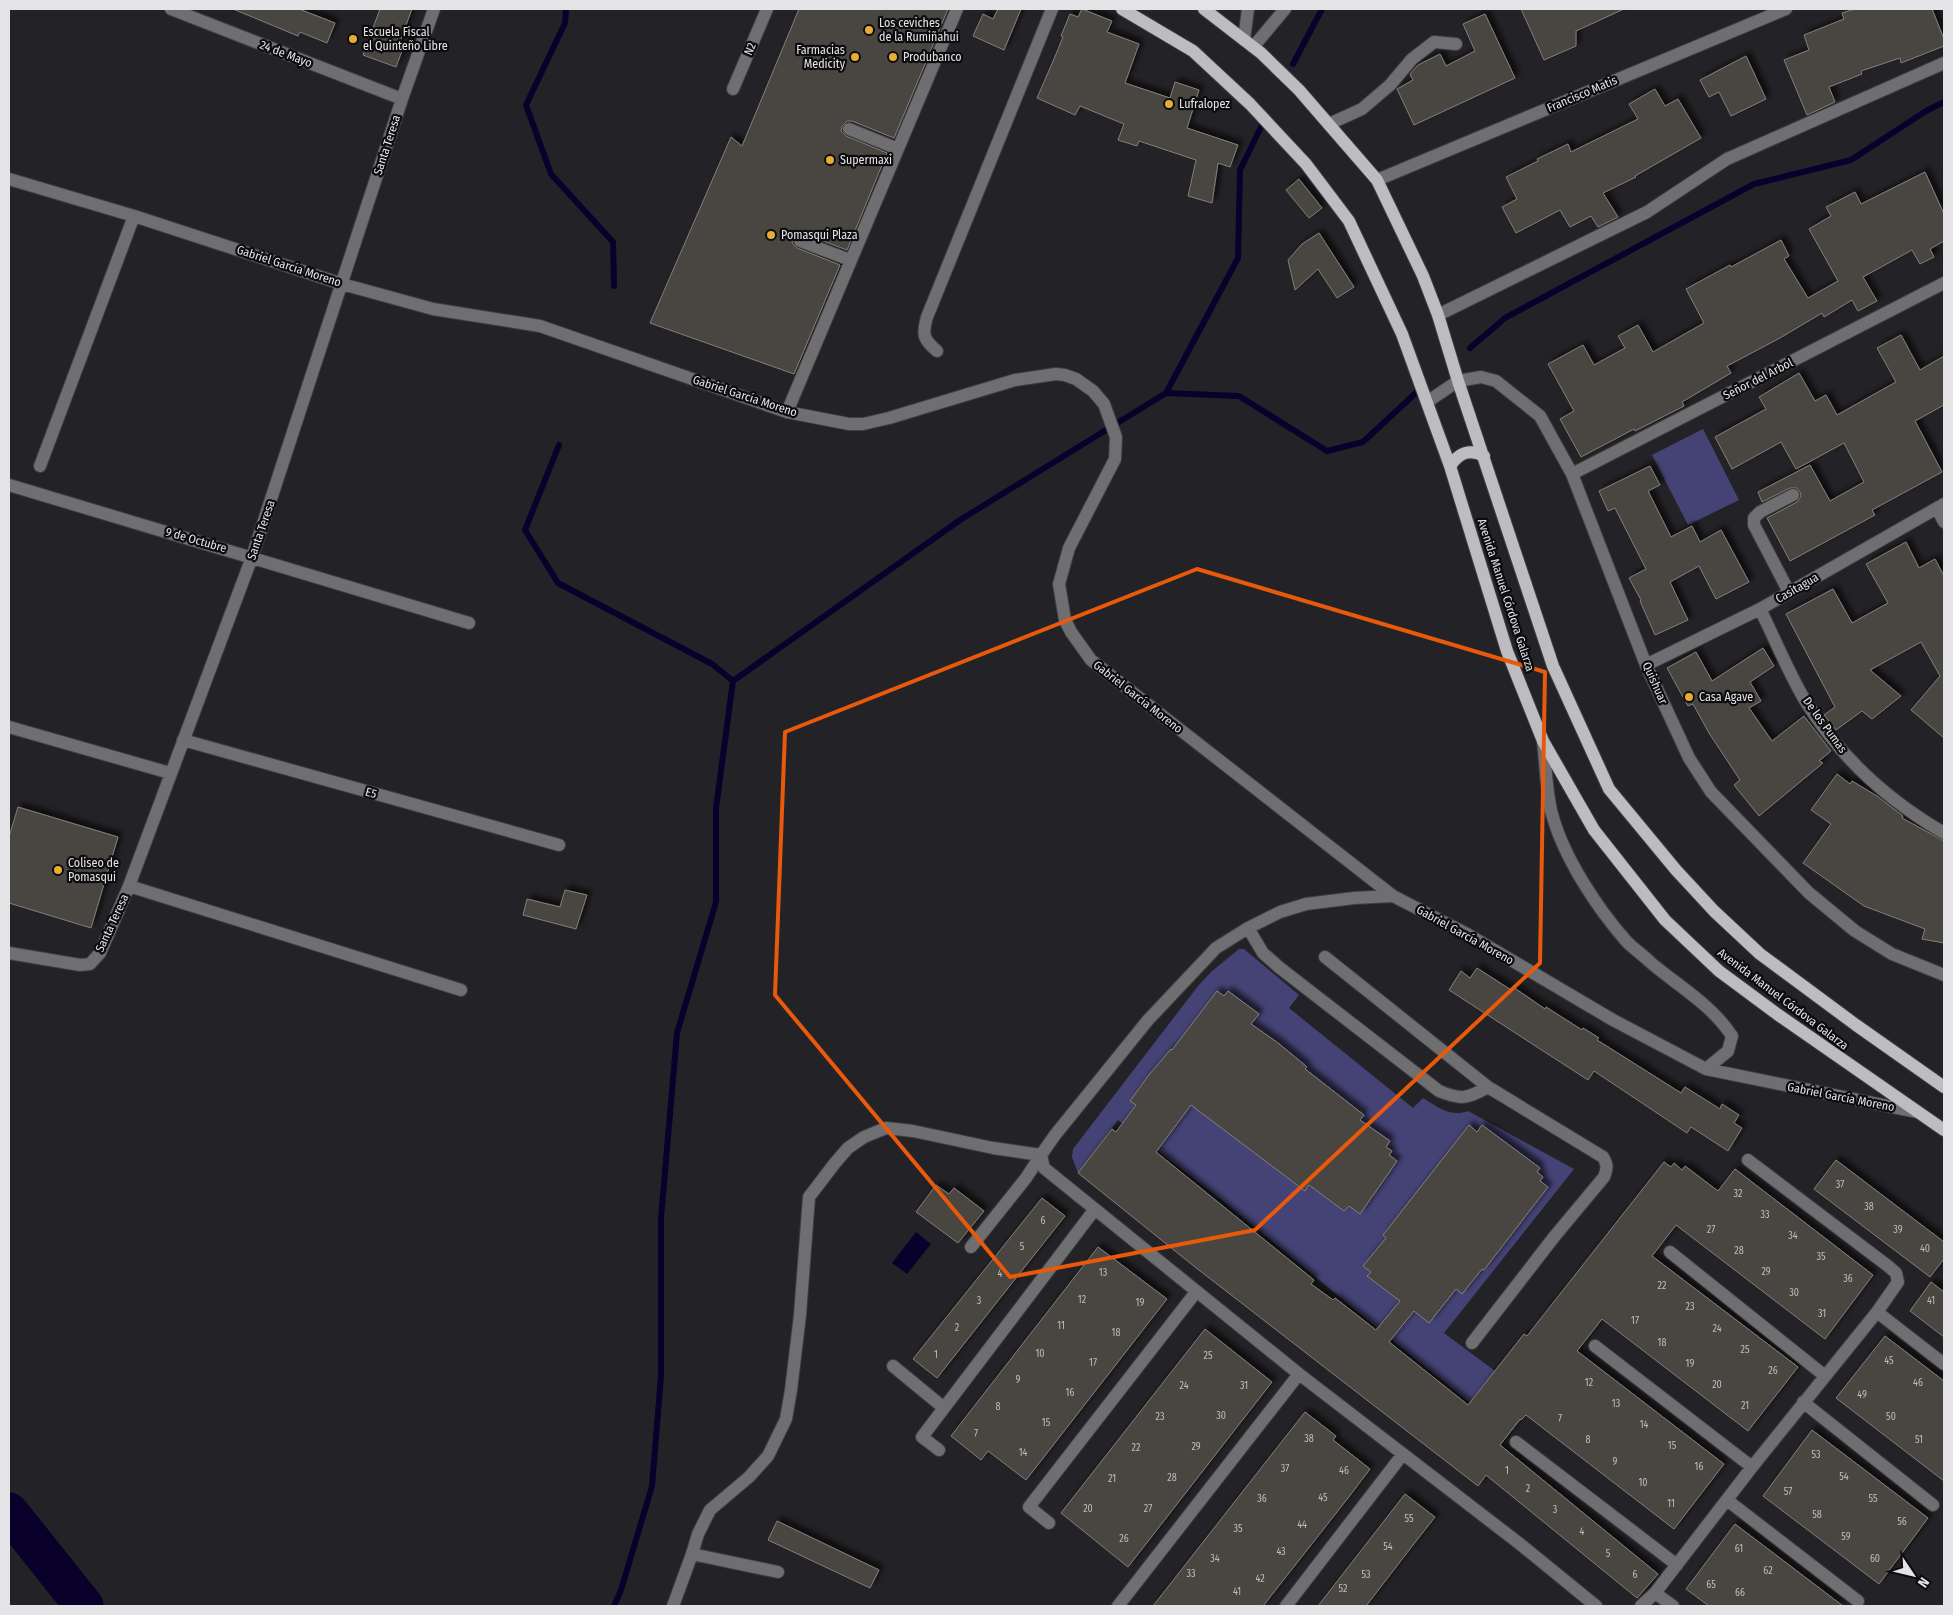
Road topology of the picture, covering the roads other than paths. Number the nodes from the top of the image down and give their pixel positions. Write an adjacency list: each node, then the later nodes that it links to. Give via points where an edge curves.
1 (171, 9): 15 (street, 24 de Mayo)
2 (434, 9): 15 (street, Santa Teresa)
3 (767, 9): 14 (street, N2)
4 (957, 9): 18 (street)
5 (1052, 9): 27 (street, via 927,317 923,333)
6 (1122, 9): 29 (main road, Avenida Manuel Córdova Galarza, via 1193,51 1250,104 1306,164 1349,220 1402,334)
7 (1204, 9): 11 (main road, Avenida Manuel Córdova Galarza)
8 (1248, 9): 11 (street)
9 (1285, 9): 11 (street)
10 (1786, 9): 20 (street, Francisco Matis)
11 (1249, 43): 16 (main road, Avenida Manuel Córdova Galarza, via 1299,90)
12 (1456, 44): 16 (street, via 1434,42 1412,59 1390,85 1362,109)
13 (1944, 63): 26 (street, via 1727,159 1647,212)
14 (733, 89)
15 (402, 99): 25 (street, Santa Teresa)
16 (1329, 124): 20 (main road, Avenida Manuel Córdova Galarza)
17 (849, 129): 18 (street)
18 (898, 149): 23 (street)
19 (9, 179): 21 (street, Gabriel García Moreno)
20 (1377, 180): 26 (main road, Avenida Manuel Córdova Galarza)
21 (134, 216): 25 (street, Gabriel García Moreno); 32 (street)
22 (800, 242): 23 (street)
23 (850, 260): 30 (street)
24 (1944, 283): 34 (street, Señor del Arbol)
25 (342, 284): 30 (street, Gabriel García Moreno, via 432,309 540,326); 39 (street, Santa Teresa)
26 (1438, 315): 28 (main road, Avenida Manuel Córdova Galarza)
27 (937, 351)
28 (1458, 381): 29 (street, Quishuar); 31 (main road, Avenida Manuel Córdova Galarza); 34 (street, Quishuar, via 1481,377 1496,381 1540,416)
29 (1427, 402): 33 (main road, Avenida Manuel Córdova Galarza)
30 (787, 412): 51 (street, Gabriel García Moreno, via 863,424 1015,380 1065,374 1087,385 1110,415 1116,448 1115,459 1064,563 1059,584 1065,620 1071,632 1091,660)
31 (1484, 456): 33 (main road, via 1465,452); 59 (main road, Avenida Manuel Córdova Galarza, via 1553,666 1608,789 1676,870 1760,954)
32 (40, 466)
33 (1450, 466): 46 (main road, Avenida Manuel Córdova Galarza, via 1508,651)
34 (1572, 474): 43 (street, Quishuar)
35 (9, 485): 39 (street, 9 de Octubre)
36 (1793, 495): 40 (street, via 1754,518 1754,525)
37 (1940, 507): 38 (street); 40 (street, Casitagua)
38 (1944, 522)
39 (252, 557): 42 (street, 9 de Octubre); 45 (street, Santa Teresa)
40 (1789, 592): 41 (street, Casitagua)
41 (1760, 609): 43 (street, Casitagua); 48 (street, De los Pumas, via 1806,702 1843,752 1881,789)
42 (469, 623)
43 (1646, 666): 55 (street, Quishuar, via 1689,758 1711,792 1750,833 1809,893 1855,931 1892,954)
44 (9, 727): 47 (street)
45 (183, 740): 47 (street, Santa Teresa); 49 (street, E5)
46 (1543, 741): 57 (street, via 1552,814 1567,853 1589,891 1628,943 1706,1004 1732,1036 1728,1051); 60 (main road, Avenida Manuel Córdova Galarza, via 1594,830 1665,920 1719,971)
47 (170, 773): 50 (street, Santa Teresa)
48 (1944, 833)
49 (559, 845)
50 (129, 886): 53 (street, Santa Teresa, via 100,953 90,964); 56 (street)
51 (1392, 896): 52 (street, via 1306,904 1280,912); 57 (street, Gabriel García Moreno, via 1467,934 1613,1020)
52 (1248, 928): 58 (street, via 1264,954 1280,968 1439,1092 1464,1098); 62 (street, via 1216,948 1148,1020)
53 (9, 953)
54 (1325, 957): 58 (street)
55 (1944, 975)
56 (462, 990)
57 (1706, 1069): 60 (street, Gabriel García Moreno)
58 (1488, 1087): 69 (street, via 1603,1157 1608,1166 1604,1177)
59 (1944, 1087)
60 (1916, 1112): 61 (main road, Avenida Manuel Córdova Galarza)
61 (1944, 1130)
62 (1041, 1155): 64 (street, via 1044,1168); 65 (street); 84 (street, via 886,1128 864,1136 835,1162 809,1197 800,1315 786,1419 768,1456 710,1510)
63 (1748, 1160): 68 (street, via 1896,1274 1898,1282)
64 (1095, 1209): 67 (street); 76 (street)
65 (971, 1247)
66 (1670, 1252): 74 (street)
67 (1196, 1292): 73 (street); 83 (street, via 1029,1507)
68 (1877, 1312): 71 (street); 74 (street)
69 (1472, 1343)
70 (1595, 1346): 80 (street)
71 (1944, 1364)
72 (893, 1366): 76 (street)
73 (1299, 1374): 79 (street); 90 (street)
74 (1825, 1376): 75 (street)
75 (1803, 1402): 80 (street); 82 (street)
76 (944, 1408): 78 (street, via 922,1437)
77 (1516, 1442): 85 (street)
78 (939, 1450)
79 (1403, 1454): 91 (street); 92 (street)
80 (1752, 1467): 81 (street)
81 (1727, 1500): 85 (street); 88 (street)
82 (1933, 1505)
83 (1049, 1524)
84 (692, 1554): 86 (street); 89 (street)
85 (1676, 1565): 87 (street)
86 (778, 1572)
87 (1655, 1592): 93 (street); 94 (street)
88 (1858, 1600)
89 (672, 1606)
90 (1118, 1606)
91 (1286, 1606)
92 (1594, 1606)
93 (1641, 1606)
94 (1672, 1606)

